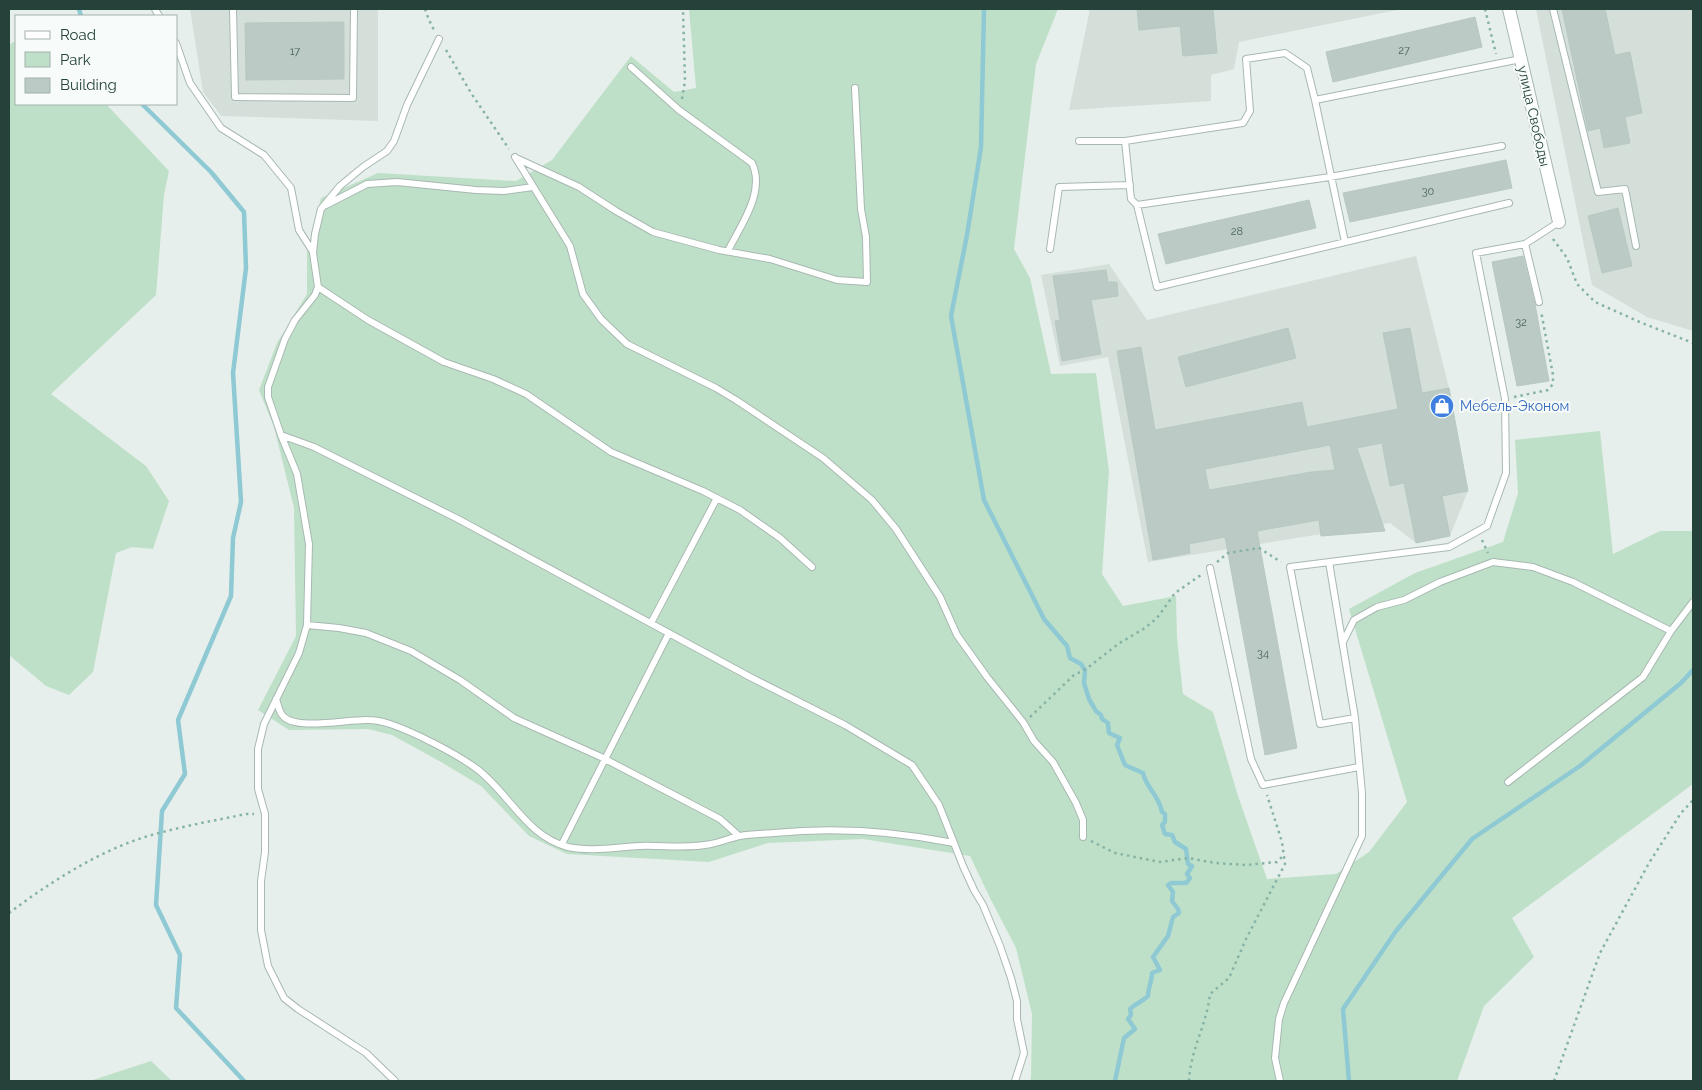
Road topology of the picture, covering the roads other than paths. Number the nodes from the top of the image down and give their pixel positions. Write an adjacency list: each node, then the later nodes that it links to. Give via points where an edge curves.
1 (232, 9): 2 (lane, via 235,97 353,98)
2 (354, 9)
3 (1509, 9): 7 (street, улица Свободы)
4 (1553, 9): 23 (lane, via 1598,192 1625,188)
5 (439, 39): 19 (lane, via 407,105 394,141 387,151 340,186)
6 (178, 49): 26 (lane, via 190,83 221,128 264,155 292,188 300,230)
7 (1521, 58): 10 (lane); 20 (street, улица Свободы)
8 (631, 67): 25 (lane, via 679,110 752,163 756,171 754,196)
9 (855, 88): 25 (lane, via 867,282 837,280 770,259)
10 (1315, 100): 12 (lane, via 1307,68 1285,53 1246,59 1250,111 1243,123); 14 (lane)
11 (1079, 141): 12 (lane)
12 (1125, 141): 15 (lane)
13 (1502, 146): 14 (lane)
14 (1330, 177): 18 (lane); 21 (lane)
15 (1130, 185): 18 (lane, via 1131,199); 24 (lane, via 1059,187)
16 (533, 187): 19 (lane, via 504,191 396,182 367,184); 25 (lane, via 515,157 579,187 653,232); 46 (lane, via 570,246 583,294 601,319 627,344 736,400 823,458 872,500 896,529 940,597 957,635 1053,762 1083,820)
17 (1509, 203): 21 (lane)
18 (1137, 204): 21 (lane, via 1157,287)
19 (321, 209): 26 (lane)
20 (1559, 222): 22 (lane)
21 (1345, 242)
22 (1525, 244): 28 (lane); 31 (lane, via 1476,253 1505,399 1506,473 1487,526 1449,547)
23 (1636, 246)
24 (1050, 249)
25 (728, 251)
26 (314, 253): 27 (lane)
27 (318, 286): 29 (lane, via 315,295 294,320 268,387 268,397); 30 (lane, via 368,320 444,362 526,394 611,452)
28 (1539, 302)
29 (281, 435): 35 (lane, via 314,447 458,519); 36 (lane, via 297,474 309,544)
30 (717, 498): 32 (lane, via 780,538); 35 (lane)
31 (1329, 562): 39 (lane); 41 (lane, via 1290,568 1320,724)
32 (812, 567)
33 (1210, 568): 43 (lane, via 1251,759 1263,785)
34 (1693, 602): 37 (lane)
35 (651, 623): 38 (lane)
36 (308, 625): 40 (lane, via 299,653); 42 (lane, via 366,633 411,651 514,718)
37 (1671, 631): 39 (lane, via 1573,582 1533,567 1493,562 1404,600 1377,607 1354,620); 44 (lane, via 1642,677)
38 (669, 633): 42 (lane); 47 (lane, via 845,725 911,764 939,806)
39 (1342, 642): 41 (lane)
40 (276, 699): 48 (lane, via 283,717 291,722 369,720 390,724 431,744 477,769 496,785 534,828); 49 (lane, via 264,724 258,750 258,789 265,814 261,930 268,966 284,998 366,1052)
41 (1355, 718): 43 (lane)
42 (604, 760): 45 (lane, via 720,819); 48 (lane)
43 (1359, 767): 51 (lane, via 1362,836 1284,1003 1275,1058)
44 (1508, 782)
45 (739, 836): 47 (lane, via 816,830 864,831); 48 (lane, via 710,845 692,846 582,848)
46 (1083, 837)
47 (954, 843): 50 (lane, via 1000,946 1017,1001 1016,1019 1024,1053)
48 (562, 844)
49 (395, 1081)
50 (1015, 1081)
51 (1280, 1081)

